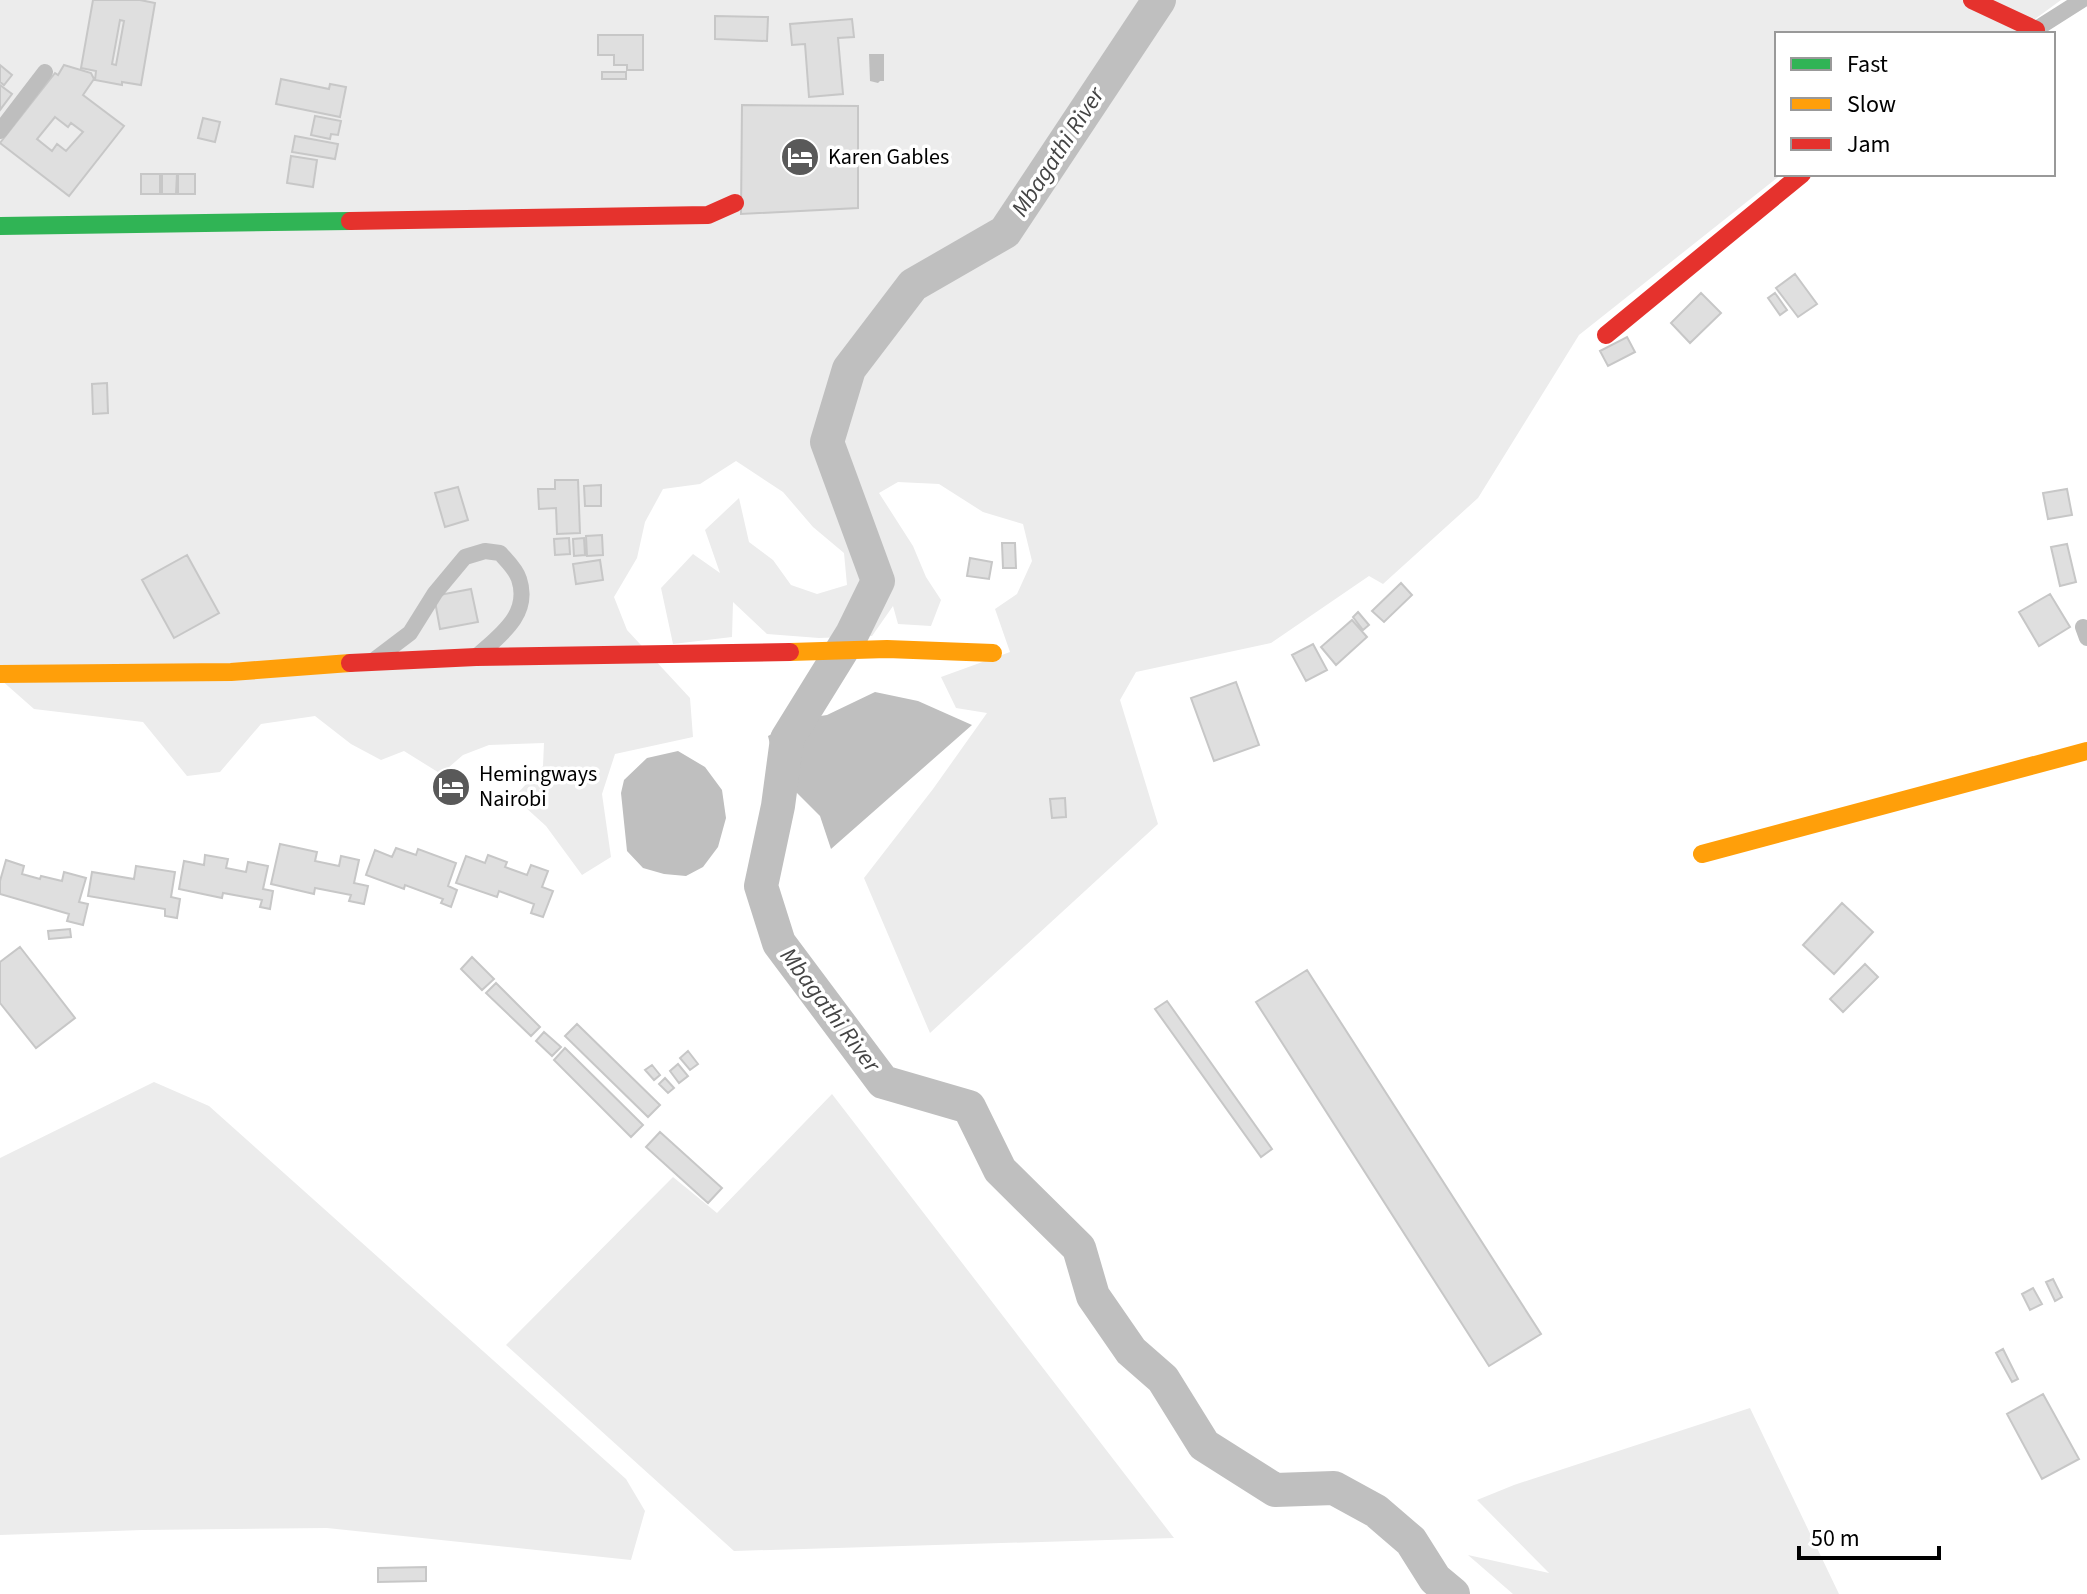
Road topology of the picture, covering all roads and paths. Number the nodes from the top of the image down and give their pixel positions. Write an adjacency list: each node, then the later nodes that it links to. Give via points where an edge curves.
1 (1972, 0): 3 (street)
2 (2082, 0): 3 (street)
3 (2032, 32)
4 (45, 72): 5 (street)
5 (0, 131)
6 (1800, 176): 9 (street)
7 (735, 203): 8 (street, via 708,215)
8 (0, 226)
9 (1606, 335)
10 (993, 653): 11 (street, via 887,649)
11 (476, 657): 12 (street); 12 (street, via 513,624 523,601 519,576 500,553 465,557 410,633)
12 (373, 661): 13 (street, via 231,672)
13 (0, 674)
14 (2087, 751): 15 (street)
15 (1702, 854)

